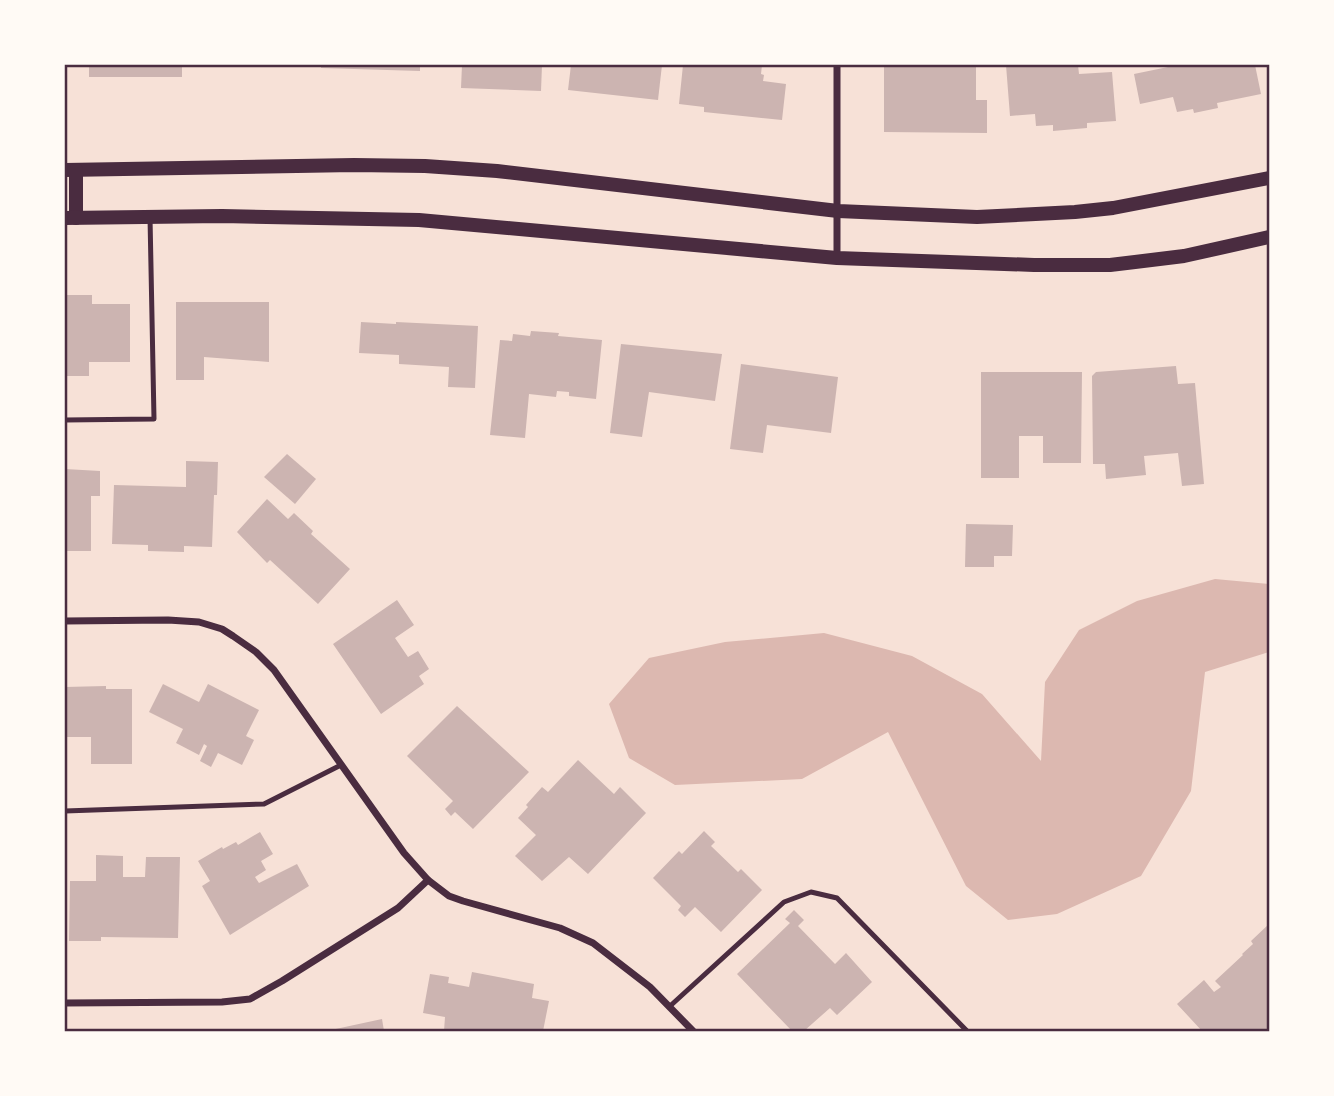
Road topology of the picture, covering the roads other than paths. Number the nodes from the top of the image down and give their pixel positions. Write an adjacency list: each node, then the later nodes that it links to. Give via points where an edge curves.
1 (837, 65): 4 (street)
2 (71, 170): 4 (main road, via 425,166); 6 (main road)
3 (1269, 178): 4 (main road, via 1075,212 977,218)
4 (838, 211): 8 (street)
5 (150, 217): 6 (main road); 8 (main road, via 419,220); 9 (lane, via 154,419)
6 (71, 218)
7 (1269, 237): 8 (main road, via 1184,256 1110,265)
8 (837, 258)
9 (65, 420)
10 (65, 621): 11 (street, via 168,620 222,629 274,670)
11 (341, 765): 12 (lane, via 264,804); 13 (street)
12 (65, 811)
13 (428, 880): 14 (street, via 398,908 250,999); 15 (street, via 449,896 560,928 593,943)
14 (65, 1003)
15 (669, 1007): 16 (street); 17 (lane, via 784,902 811,892 837,898)
16 (693, 1031)
17 (967, 1031)

